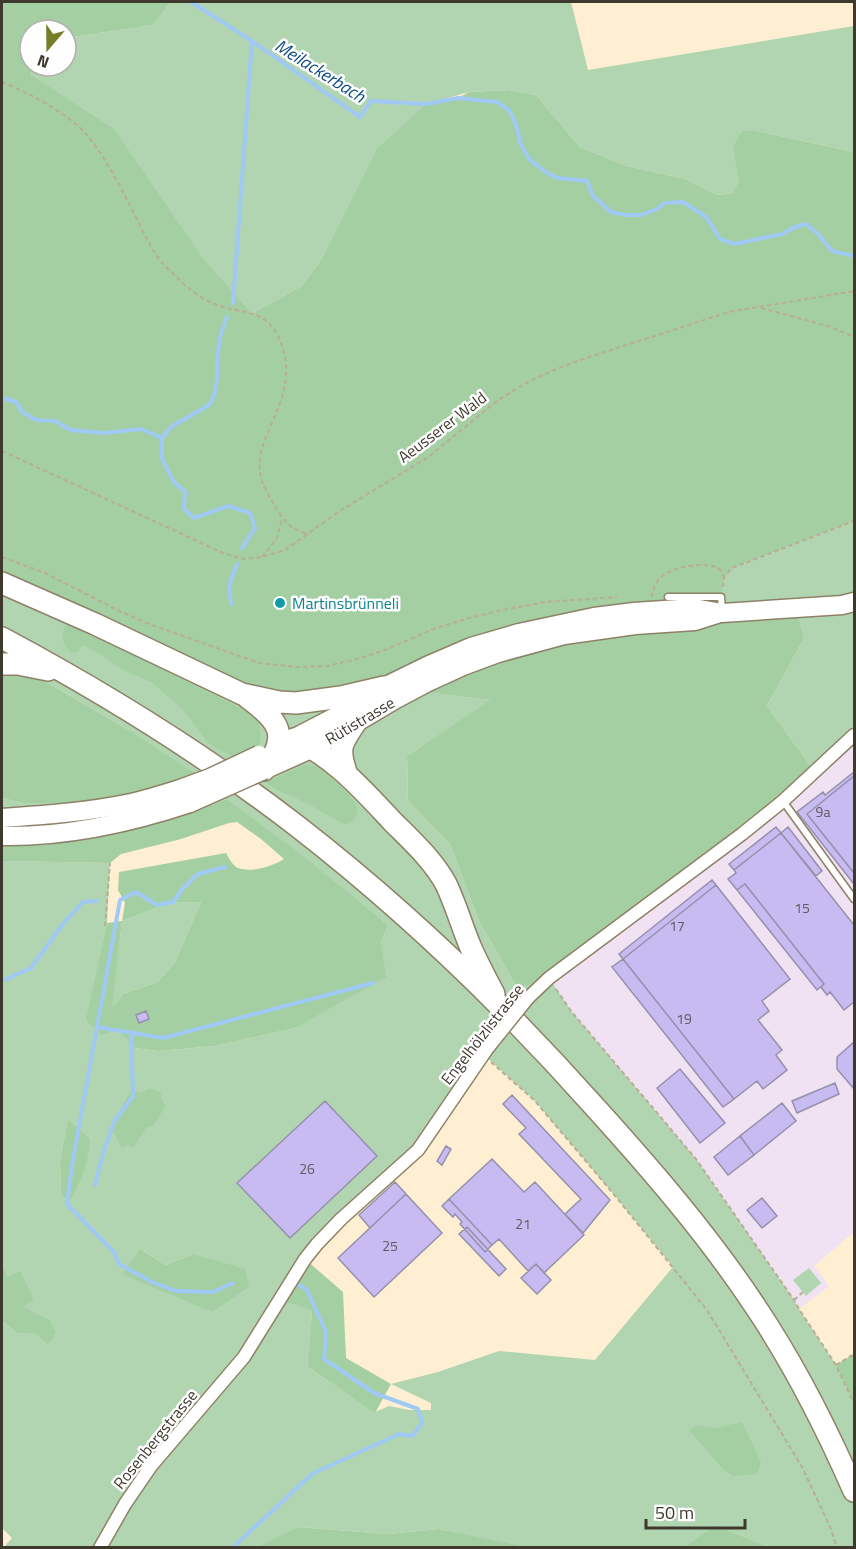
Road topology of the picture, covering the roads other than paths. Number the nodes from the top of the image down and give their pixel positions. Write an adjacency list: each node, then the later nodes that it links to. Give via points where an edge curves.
1 (2, 583): 9 (highway)
2 (668, 597): 4 (lane)
3 (855, 602): 4 (main road, Rütistrasse, via 830,606)
4 (721, 605): 8 (main road, Rütistrasse, via 624,613 519,633 471,647); 10 (main road, Rütistrasse, via 695,621 564,635 498,653 428,682)
5 (2, 638): 7 (highway)
6 (2, 664): 7 (highway)
7 (65, 673): 20 (highway, via 177,741 297,826 418,929)
8 (384, 687): 9 (highway, via 296,703); 13 (main road, Rütistrasse)
9 (242, 694): 13 (highway, via 261,707 278,730)
10 (356, 722): 12 (main road, Rütistrasse); 14 (highway, via 341,751)
11 (855, 735): 16 (street, Engelhölzlistrasse)
12 (313, 748): 13 (highway); 13 (main road, Rütistrasse); 14 (highway)
13 (273, 757): 15 (main road, Rütistrasse, bridge, via 210,778)
14 (347, 775): 20 (highway, via 441,876)
15 (185, 796): 17 (main road, Rütistrasse); 18 (main road, Rütistrasse, via 159,813 109,824)
16 (783, 801): 19 (lane); 21 (street, Engelhölzlistrasse, bridge, via 528,998 485,1051 417,1150 316,1244)
17 (2, 818)
18 (2, 836)
19 (855, 898)
20 (502, 1008): 22 (highway, via 615,1130 728,1267 788,1359)
21 (244, 1358): 23 (street, Rosenbergstrasse, via 151,1466)
22 (855, 1491)
23 (100, 1548)

